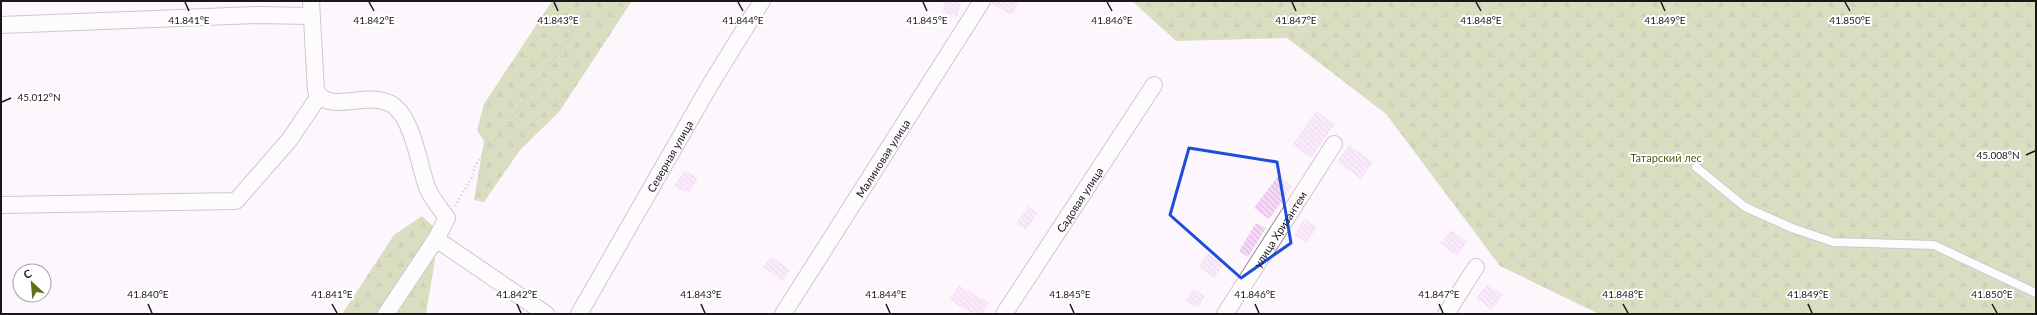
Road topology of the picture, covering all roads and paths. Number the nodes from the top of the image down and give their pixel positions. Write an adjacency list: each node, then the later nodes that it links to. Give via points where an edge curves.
1 (592, 1): 11 (path, via 557,55 476,164 471,179)
2 (762, 1): 17 (street, Северная улица, via 710,85)
3 (982, 1): 18 (street, Малиновая улица)
4 (310, 8): 5 (street, via 258,15); 7 (street, via 316,91)
5 (1, 25)
6 (1154, 85): 19 (street, Садовая улица)
7 (319, 96): 10 (street, via 290,139 236,201); 11 (street, via 330,103 371,98 394,105 401,112 416,145 427,188)
8 (1334, 144): 20 (street, улица Хризантем)
9 (1696, 167): 14 (lane, via 1745,207 1792,228 1833,242 1934,245)
10 (1, 205)
11 (447, 218): 12 (street)
12 (436, 239): 15 (street); 16 (street)
13 (1476, 267): 21 (street)
14 (2036, 293)
15 (386, 314)
16 (546, 314)
17 (579, 314)
18 (783, 314)
19 (1004, 314)
20 (1225, 314)
21 (1446, 314)

